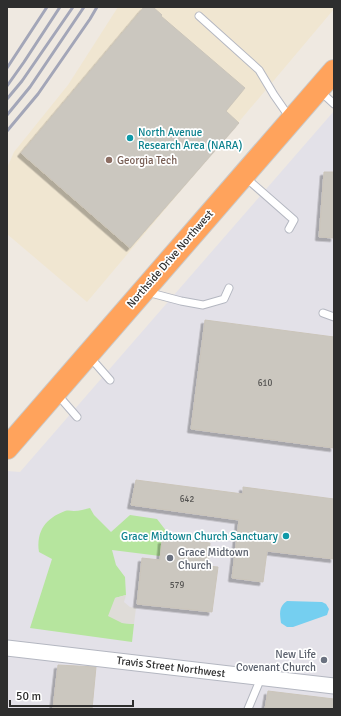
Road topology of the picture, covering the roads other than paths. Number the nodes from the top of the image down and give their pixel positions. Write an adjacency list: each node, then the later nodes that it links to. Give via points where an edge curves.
1 (199, 16): 5 (lane, via 260,70)
2 (334, 71): 3 (highway, Northside Drive Northwest)
3 (318, 90): 4 (lane); 5 (highway, Northside Drive Northwest)
4 (334, 104)
5 (292, 120): 6 (highway, Northside Drive Northwest)
6 (244, 175): 7 (lane, via 294,220); 9 (highway, Northside Drive Northwest)
7 (289, 229)
8 (229, 288): 9 (lane, via 224,299 203,305)
9 (143, 291): 12 (highway, Northside Drive Northwest)
10 (323, 313): 11 (lane)
11 (334, 317)
12 (88, 355): 13 (lane); 14 (highway, Northside Drive Northwest)
13 (110, 380)
14 (55, 392): 15 (lane); 16 (highway, Northside Drive Northwest)
15 (77, 417)
16 (7, 448)
17 (7, 648): 18 (street, Travis Street Northwest)
18 (261, 678): 19 (street, Travis Street Northwest); 20 (lane)
19 (334, 686)
20 (248, 709)

